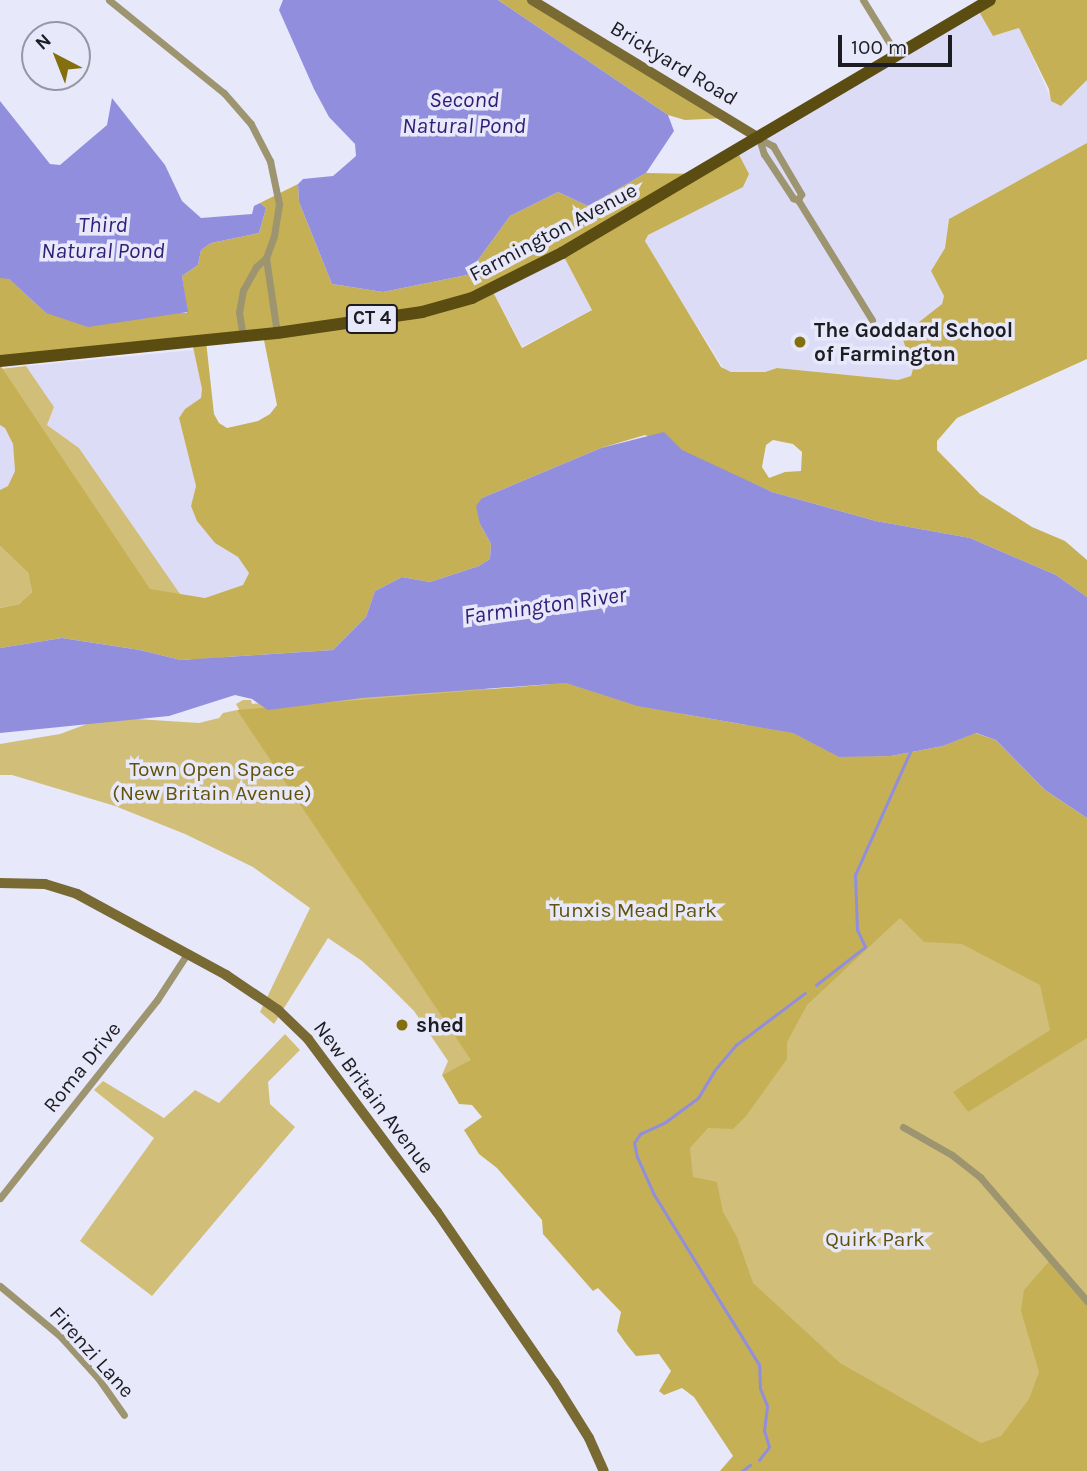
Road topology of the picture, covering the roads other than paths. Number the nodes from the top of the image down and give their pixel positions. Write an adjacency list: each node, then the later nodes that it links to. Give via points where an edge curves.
1 (109, 0): 7 (street, via 224,93 251,124 270,161 279,204)
2 (863, 0): 5 (street)
3 (990, 0): 5 (main road, Farmington Avenue / CT 4)
4 (535, 1): 6 (street, Brickyard Road)
5 (897, 55): 6 (main road, Farmington Avenue / CT 4)
6 (760, 138): 8 (street, via 764,154); 9 (main road, Farmington Avenue / CT 4, via 550,260 472,298 422,312)
7 (266, 258): 9 (street); 10 (street, via 243,290 239,312)
8 (872, 320)
9 (277, 333): 10 (main road, Farmington Avenue / CT 4)
10 (243, 337): 11 (main road, Farmington Avenue / CT 4)
11 (0, 361)
12 (0, 883): 13 (street, New Britain Avenue, via 45,884 77,894)
13 (187, 954): 15 (street, Roma Drive, via 157,1000); 19 (street, New Britain Avenue, via 260,997 308,1039 437,1212 554,1382)
14 (903, 1128): 17 (street, via 952,1155 980,1177)
15 (0, 1198)
16 (0, 1286): 18 (street, Firenzi Lane, via 59,1335)
17 (1087, 1301)
18 (124, 1415)
19 (604, 1471)

